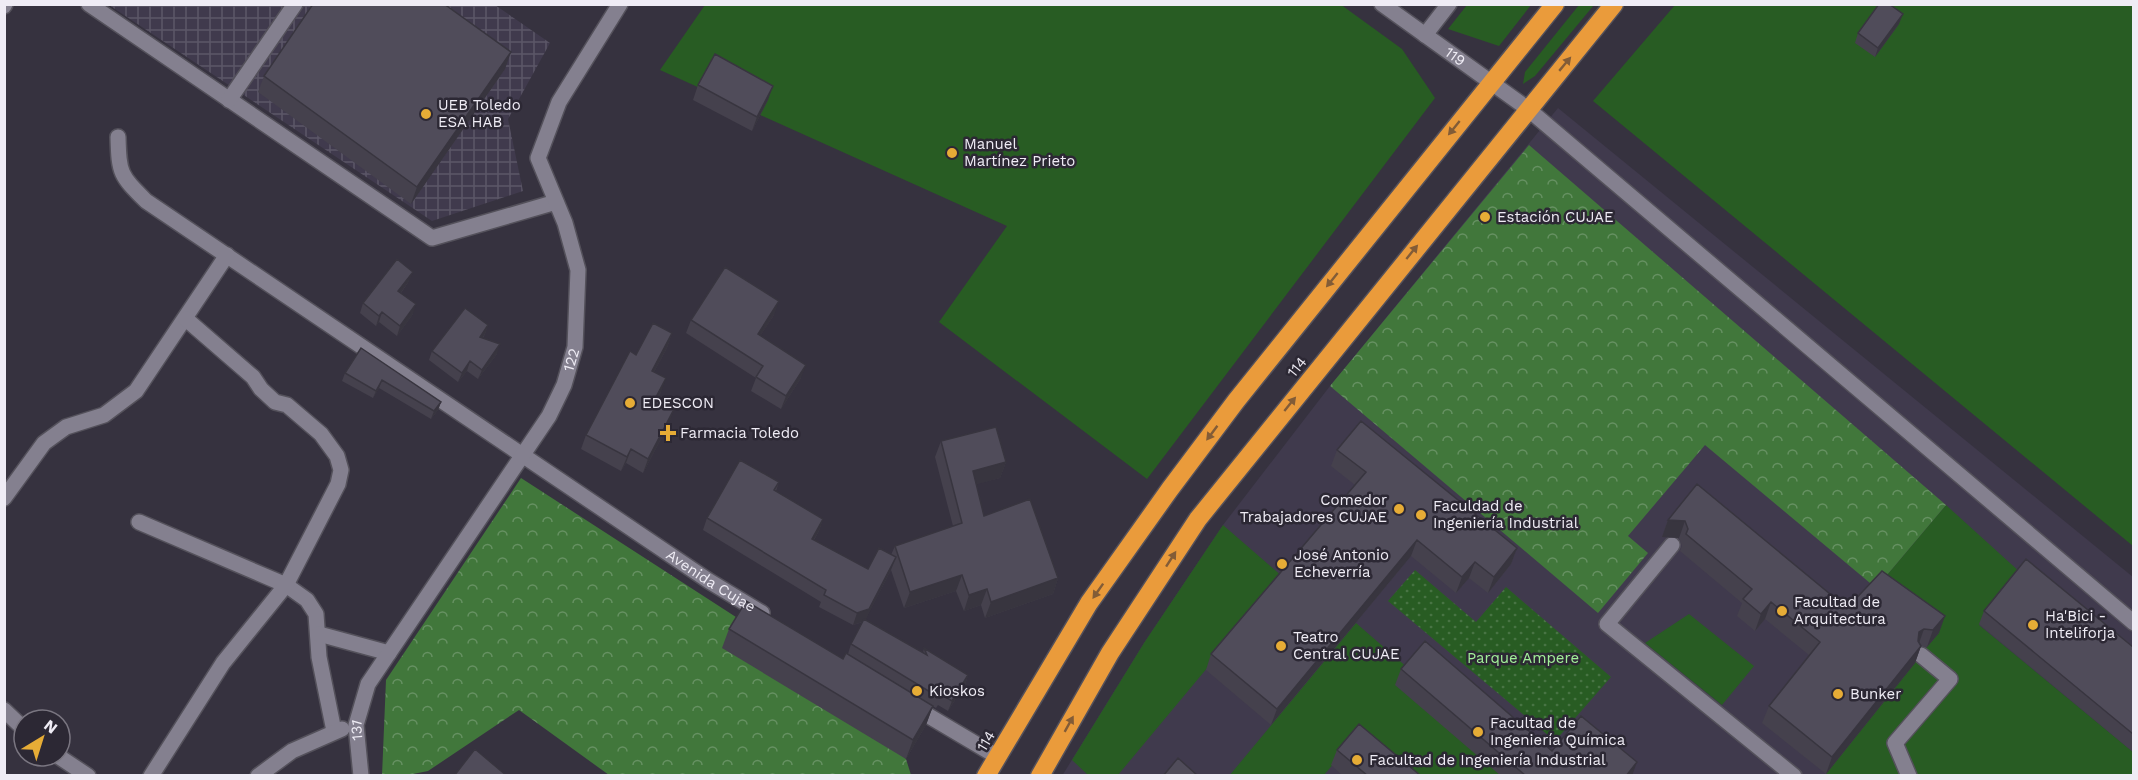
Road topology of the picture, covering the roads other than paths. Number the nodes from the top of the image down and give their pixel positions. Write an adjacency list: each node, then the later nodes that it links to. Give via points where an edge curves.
1 (89, 4): 10 (street)
2 (295, 4): 10 (street)
3 (620, 4): 13 (street, 122, via 559,102 537,158)
4 (1382, 4): 8 (street, 119)
5 (1449, 4): 8 (street)
6 (1555, 4): 9 (highway, 114)
7 (1614, 4): 11 (highway, 114, one-way to 7)
8 (1425, 35): 9 (street, 119)
9 (1491, 82): 11 (street, 119); 30 (highway, 114, one-way to 30, via 1170,489 1089,603)
10 (229, 100): 13 (street, via 432,238)
11 (1528, 109): 21 (street, 119); 37 (highway, 114, one-way to 11, via 1110,652 1198,519)
12 (118, 137): 14 (street, Avenida Cujae, via 118,167 124,179 146,201)
13 (556, 202): 16 (street, 122, via 578,270 575,347 564,385 549,416)
14 (227, 255): 15 (street); 16 (street, Avenida Cujae)
15 (186, 319): 17 (street, via 136,392 104,415 66,427 44,443); 20 (street, via 253,377 275,402 287,405 321,434 337,456 341,470 338,484)
16 (523, 454): 22 (street, Avenida Cujae); 24 (street, 122)
17 (4, 498)
18 (139, 522): 20 (street)
19 (1672, 545): 38 (street, via 1607,624)
20 (286, 585): 23 (street, via 307,600 316,615); 33 (street, via 223,663)
21 (2133, 623)
22 (779, 624)
23 (319, 634): 24 (street); 29 (street, via 321,667)
24 (389, 652): 26 (street, 122)
25 (1921, 655): 39 (street, via 1950,679 1895,743)
26 (368, 684): 28 (street, 131)
27 (900, 699): 30 (street)
28 (356, 725): 29 (street); 35 (street, 131)
29 (334, 731): 34 (street, via 292,751)
30 (998, 757): 36 (highway, 114)
31 (72, 766): 32 (street)
32 (88, 776)
33 (151, 776)
34 (258, 776)
35 (361, 776)
36 (986, 776)
37 (1040, 776)
38 (1794, 776)
39 (1909, 776)

